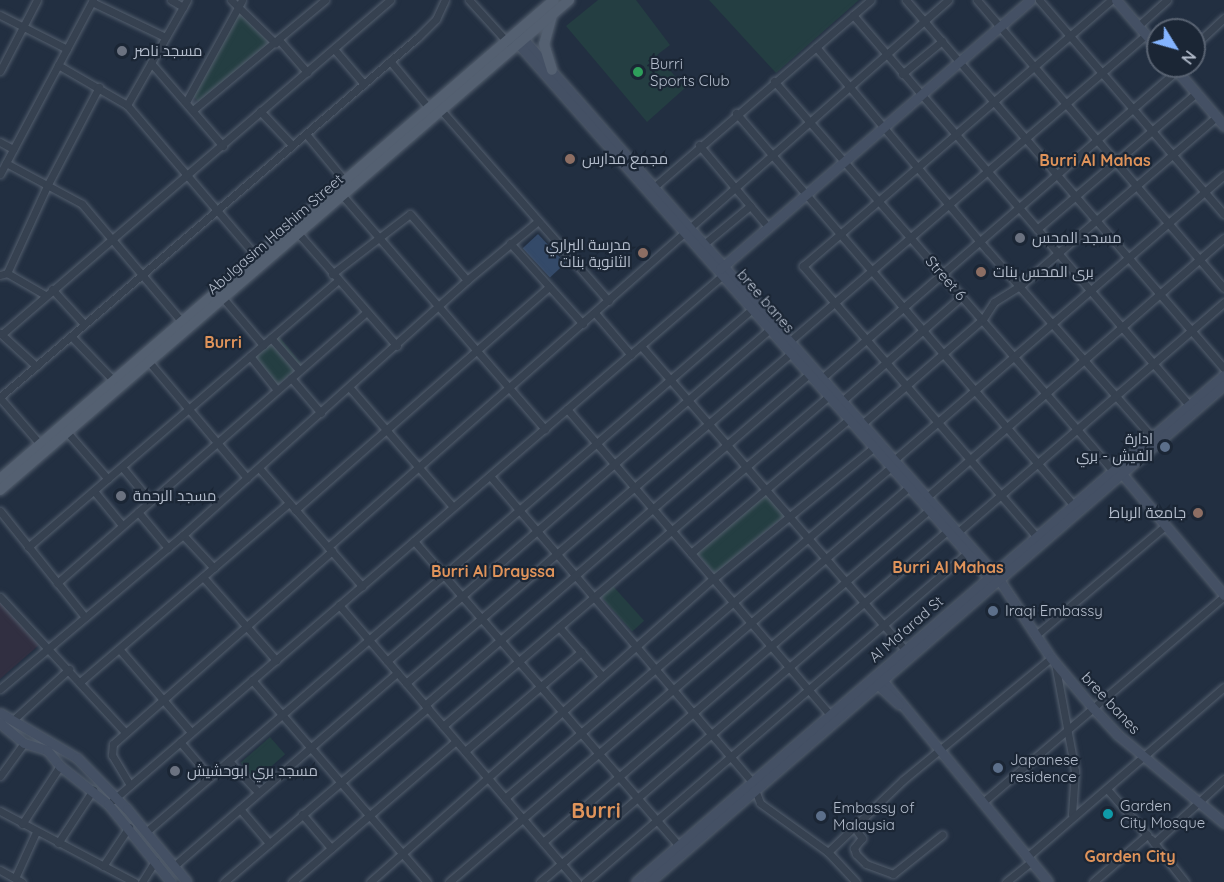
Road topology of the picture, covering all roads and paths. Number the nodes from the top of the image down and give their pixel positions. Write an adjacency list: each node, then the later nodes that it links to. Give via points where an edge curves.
1 (37, 0): 28 (street)
2 (171, 0): 20 (street)
3 (231, 0): 19 (street)
4 (323, 0): 34 (street)
5 (390, 0): 37 (street)
6 (445, 0): 40 (street, via 436,19)
7 (469, 0): 33 (street)
8 (554, 0): 33 (main road, Abulgasim Hashim Street)
9 (569, 0): 21 (main road, Abulgasim Hashim Street)
10 (871, 0): 23 (street)
11 (906, 0): 25 (street)
12 (948, 0): 25 (street)
13 (976, 0): 27 (street)
14 (1030, 0): 27 (main road)
15 (1039, 0): 29 (street)
16 (1113, 0): 26 (main road); 29 (street)
17 (1167, 0): 26 (street)
18 (92, 1): 32 (street); 38 (street)
19 (241, 2): 34 (street); 58 (street)
20 (185, 4): 32 (street)
21 (552, 14): 33 (main road, Abulgasim Hashim Street); 45 (main road, via 544,44)
22 (0, 15): 28 (street)
23 (854, 15): 36 (street); 39 (street)
24 (1224, 18): 31 (street)
25 (925, 21): 35 (street); 39 (street)
26 (1138, 26): 30 (main road)
27 (999, 27): 41 (main road); 44 (street)
28 (23, 28): 38 (street); 46 (street)
29 (1070, 35): 44 (street); 48 (street)
30 (1146, 35): 48 (street)
31 (1206, 35)
32 (165, 37): 42 (street)
33 (515, 40): 45 (main road, bree banes); 62 (main road, Abulgasim Hashim Street); 65 (main road, Abulgasim Hashim Street); 111 (main road, bree banes)
34 (277, 41): 47 (street); 64 (street)
35 (942, 41): 41 (street); 49 (street)
36 (816, 47): 52 (street); 55 (street)
37 (334, 49): 47 (street); 53 (street)
38 (67, 50): 43 (street)
39 (886, 55): 49 (street); 55 (street)
40 (390, 61): 53 (street); 62 (street)
41 (959, 62): 57 (main road); 59 (street)
42 (152, 63): 58 (street); 61 (street)
43 (58, 65): 54 (street); 80 (street)
44 (1034, 67): 59 (street); 60 (street)
45 (552, 70): 95 (main road, bree banes)
46 (0, 71)
47 (307, 72): 66 (street)
48 (1102, 72): 60 (street); 63 (street)
49 (902, 74): 57 (street)
50 (1163, 78): 63 (street)
51 (1183, 78): 56 (main road)
52 (774, 81): 67 (street); 68 (street, Street 6)
53 (364, 84): 72 (street)
54 (99, 87): 61 (street); 93 (street)
55 (850, 87): 68 (street); 70 (street)
56 (1196, 93): 69 (main road); 71 (street)
57 (920, 95): 70 (main road); 73 (street)
58 (186, 102): 64 (street)
59 (994, 102): 73 (street); 74 (street)
60 (1065, 104): 74 (street); 75 (street)
61 (128, 105): 91 (street)
62 (429, 108): 92 (main road, Abulgasim Hashim Street)
63 (1133, 109): 71 (street); 75 (street)
64 (193, 110): 79 (street)
65 (441, 110): 98 (main road, Abulgasim Hashim Street); 108 (street)
66 (260, 111): 77 (street); 79 (street)
67 (736, 113): 78 (street); 82 (street)
68 (811, 122): 82 (street); 83 (street, Street 6)
69 (1222, 122): 81 (street)
70 (884, 127): 83 (main road); 86 (street)
71 (1151, 131): 81 (street); 84 (street)
72 (306, 134): 77 (street); 92 (street)
73 (955, 135): 86 (street); 87 (street)
74 (1025, 138): 87 (street); 89 (street)
75 (1097, 140): 84 (street); 89 (street)
76 (0, 142): 80 (street)
77 (292, 145): 105 (street)
78 (699, 145): 95 (street); 96 (street)
79 (223, 146): 91 (street)
80 (13, 149): 85 (street)
81 (1172, 155): 94 (street); 97 (street)
82 (772, 156): 96 (street); 99 (street)
83 (844, 161): 99 (main road); 101 (street, Street 6)
84 (1115, 162): 94 (street); 100 (street)
85 (6, 164): 88 (street); 93 (street)
86 (918, 167): 101 (street); 102 (street)
87 (987, 171): 102 (street); 104 (street)
88 (0, 174)
89 (1057, 175): 100 (street); 104 (street)
90 (1224, 175): 97 (street)
91 (186, 176): 105 (street); 117 (street)
92 (345, 181): 123 (main road, Abulgasim Hashim Street)
93 (46, 186): 117 (street, via 82,204); 129 (street)
94 (1136, 186): 107 (street); 109 (street)
95 (654, 187): 111 (main road, bree banes)
96 (735, 187): 103 (street); 111 (street)
97 (1205, 191): 106 (street); 109 (street)
98 (342, 195): 113 (main road, Abulgasim Hashim Street); 115 (street)
99 (804, 196): 110 (main road); 114 (street)
100 (1075, 196): 107 (street); 112 (street)
101 (879, 200): 114 (street); 116 (street, Street 6)
102 (949, 203): 116 (street); 119 (street)
103 (750, 206): 110 (street); 121 (street)
104 (1020, 208): 112 (street); 119 (street)
105 (215, 212): 123 (street); 130 (street)
106 (1224, 214)
107 (1096, 220): 122 (street); 124 (street)
108 (538, 221): 120 (street); 143 (street)
109 (1169, 223): 124 (street); 125 (street)
110 (768, 227): 126 (main road)
111 (687, 229): 121 (main road, bree banes); 126 (main road, bree banes); 143 (street)
112 (1037, 229): 122 (street)
113 (298, 233): 131 (street); 142 (main road, Abulgasim Hashim Street)
114 (839, 235): 127 (street); 144 (street, via 802,266)
115 (375, 237): 131 (street); 132 (street, via 410,214); 146 (street)
116 (910, 237): 127 (street); 128 (street, Street 6)
117 (111, 238): 130 (street); 137 (street)
118 (1224, 238): 125 (street)
119 (981, 240): 128 (street); 134 (street)
120 (510, 243): 132 (street); 135 (street)
121 (704, 244): 126 (main road, bree banes)
122 (1058, 254): 134 (street); 138 (street)
123 (257, 257): 152 (main road, Abulgasim Hashim Street)
124 (1127, 258): 138 (street); 139 (street)
125 (1200, 259): 136 (street); 139 (street)
126 (723, 270): 148 (main road, bree banes); 164 (main road, bree banes); 167 (street)
127 (872, 271): 144 (street); 147 (street)
128 (943, 273): 141 (street, Street 6); 147 (street)
129 (3, 274): 140 (street)
130 (142, 274): 152 (street); 154 (street)
131 (332, 274): 133 (street)
132 (467, 280): 146 (street)
133 (337, 281): 149 (street); 162 (street)
134 (1021, 285): 151 (street, via 994,302); 153 (street)
135 (549, 287): 155 (street); 168 (street)
136 (1224, 288)
137 (52, 289): 140 (street); 154 (street)
138 (1089, 291): 153 (street); 156 (street)
139 (1160, 294): 156 (street); 159 (street)
140 (45, 295): 160 (street)
141 (962, 296): 151 (street, Street 6); 158 (street)
142 (223, 298): 165 (street); 175 (main road, Abulgasim Hashim Street)
143 (609, 301): 150 (street)
144 (834, 302): 163 (street); 164 (street)
145 (1224, 302): 159 (street)
146 (438, 306): 166 (street); 168 (street)
147 (903, 308): 158 (street); 163 (street)
148 (752, 309): 157 (main road, bree banes); 185 (street)
149 (365, 313): 166 (street); 180 (street)
150 (595, 313): 155 (street); 171 (street)
151 (982, 319): 170 (street); 173 (street, Street 6)
152 (182, 321): 186 (main road, Abulgasim Hashim Street)
153 (1053, 323): 173 (street); 174 (street)
154 (84, 324): 161 (street)
155 (583, 324): 190 (street)
156 (1122, 327): 174 (street); 177 (street)
157 (770, 329): 169 (main road, bree banes); 197 (street)
158 (922, 330): 170 (street); 176 (street)
159 (1190, 331): 177 (street); 179 (street)
160 (1, 333): 178 (street)
161 (71, 336): 178 (street); 186 (street)
162 (271, 338): 165 (street); 180 (street)
163 (866, 339): 176 (street); 184 (street)
164 (790, 341): 184 (main road, bree banes)
165 (263, 345): 172 (street)
166 (397, 346): 189 (street)
167 (641, 346): 171 (street); 185 (street)
168 (476, 349): 190 (street); 210 (street)
169 (791, 353): 181 (main road, bree banes); 205 (street)
170 (943, 354): 187 (street); 192 (street)
171 (631, 355): 201 (street)
172 (250, 356): 191 (street); 200 (street)
173 (1015, 356): 192 (street); 193 (street, Street 6)
174 (1084, 358): 193 (street); 194 (street)
175 (149, 362): 200 (street); 211 (main road, Abulgasim Hashim Street)
176 (885, 362): 187 (street); 198 (street)
177 (1153, 363): 194 (street); 199 (street)
178 (36, 366): 196 (street)
179 (1224, 369)
180 (299, 370): 183 (street)
181 (809, 374): 195 (main road, bree banes); 216 (street)
182 (1224, 375): 199 (main road, Al Ma'arad St)
183 (291, 378): 191 (street); 202 (street)
184 (822, 378): 198 (main road, bree banes)
185 (670, 379): 197 (street); 213 (street)
186 (114, 381): 215 (main road, Abulgasim Hashim Street)
187 (906, 385): 204 (street); 206 (street)
188 (1224, 385): 226 (main road, Al Ma'arad St)
189 (350, 388): 202 (street); 210 (street)
190 (510, 388): 208 (street); 224 (street)
191 (277, 390): 214 (street)
192 (975, 390): 204 (street); 207 (street)
193 (1045, 392): 207 (street); 209 (street, Street 6)
194 (1116, 395): 209 (street); 212 (street)
195 (829, 396): 203 (main road, bree banes); 222 (street)
196 (0, 397): 215 (street)
197 (689, 401): 205 (street); 221 (street)
198 (843, 401): 206 (main road, bree banes)
199 (1189, 405): 212 (main road, Al Ma'arad St)
200 (189, 409): 214 (street); 223 (street)
201 (567, 409): 208 (street); 213 (street)
202 (321, 413): 225 (street)
203 (849, 419): 217 (main road, bree banes); 234 (street)
204 (938, 421): 218 (street); 220 (street)
205 (708, 423): 216 (street); 231 (street)
206 (862, 424): 220 (main road, bree banes)
207 (1005, 426): 218 (street); 219 (street)
208 (544, 429): 227 (street)
209 (1077, 429): 219 (street); 226 (street, Street 6)
210 (386, 430): 224 (street); 244 (street)
211 (68, 432): 230 (street); 233 (main road, Abulgasim Hashim Street)
212 (1152, 437): 226 (main road, Al Ma'arad St)
213 (596, 442): 221 (street); 242 (street)
214 (217, 443): 228 (street); 238 (street)
215 (40, 444): 229 (main road, Abulgasim Hashim Street)
216 (727, 445): 222 (street); 243 (street)
217 (874, 447): 220 (main road, bree banes); 248 (street)
218 (969, 459): 236 (street); 237 (street)
219 (1038, 463): 236 (street); 241 (street)
220 (893, 464): 232 (main road, bree banes); 237 (main road, bree banes); 257 (street)
221 (615, 465): 231 (street); 253 (street)
222 (745, 466): 234 (street); 251 (street)
223 (122, 467): 230 (street); 238 (street)
224 (419, 467): 240 (street); 261 (street)
225 (259, 468): 228 (street); 239 (street)
226 (1117, 472): 241 (main road, Al Ma'arad St); 250 (main road)
227 (490, 476): 240 (street); 242 (street)
228 (247, 478): 255 (street)
229 (0, 479)
230 (108, 479): 235 (street)
231 (634, 486): 243 (street); 264 (street)
232 (909, 487): 245 (main road, bree banes); 265 (street)
233 (0, 490)
234 (766, 490): 248 (street); 262 (street)
235 (94, 491): 249 (street); 259 (street)
236 (1001, 495): 254 (street); 256 (street)
237 (927, 497): 254 (main road, bree banes)
238 (150, 501): 247 (street)
239 (289, 503): 244 (street); 266 (street)
240 (453, 507): 258 (street)
241 (1076, 507): 256 (main road, Al Ma'arad St); 271 (main road, Al Ma'arad St)
242 (517, 508): 253 (street); 267 (street)
243 (652, 508): 251 (street); 268 (street)
244 (295, 510): 261 (street)
245 (928, 510): 252 (main road, bree banes); 272 (street)
246 (0, 511): 259 (street)
247 (138, 512): 249 (street); 260 (street)
248 (788, 515): 257 (street); 270 (street)
249 (122, 525): 273 (street)
250 (1166, 525): 275 (main road); 288 (street)
251 (671, 530): 262 (street); 278 (street)
252 (947, 531): 263 (main road, bree banes); 280 (street)
253 (538, 532): 264 (street); 277 (street)
254 (958, 532): 271 (main road, bree banes)
255 (183, 535): 260 (street); 266 (street)
256 (1036, 536): 271 (main road, Al Ma'arad St)
257 (808, 538): 265 (street); 279 (street)
258 (414, 541): 267 (street); 274 (street)
259 (28, 547): 273 (street)
260 (168, 548): 282 (street)
261 (330, 549): 274 (street); 286 (street)
262 (691, 553): 270 (street)
263 (967, 553): 271 (main road, bree banes); 285 (street)
264 (556, 554): 268 (street); 283 (street)
265 (826, 558): 272 (street); 284 (street)
266 (214, 568): 269 (street)
267 (442, 574): 277 (street); 289 (street)
268 (574, 575): 278 (street); 290 (street)
269 (203, 577): 286 (street); 294 (street)
270 (713, 579): 279 (street); 293 (street)
271 (994, 579): 288 (main road, bree banes); 296 (main road, Al Ma'arad St)
272 (846, 581): 280 (street); 292 (street)
273 (57, 583): 282 (street)
274 (362, 586): 281 (street)
275 (1224, 596): 317 (street)
276 (0, 597): 291 (street)
277 (462, 597): 283 (street); 298 (street)
278 (593, 597): 287 (street); 293 (street)
279 (733, 602): 284 (street); 303 (street)
280 (865, 603): 285 (street); 301 (street)
281 (339, 605): 289 (street); 297 (street)
282 (84, 617): 291 (street)
283 (481, 619): 290 (street); 309 (street)
284 (752, 624): 292 (street); 314 (street)
285 (883, 624): 296 (street); 313 (street)
286 (247, 627): 297 (street); 315 (street)
287 (559, 627): 295 (street); 300 (street)
288 (1036, 635): 299 (main road, bree banes)
289 (369, 640): 298 (street); 321 (street)
290 (499, 640): 300 (street); 316 (street)
291 (49, 646): 302 (street); 312 (street)
292 (771, 646): 301 (street); 319 (street)
293 (636, 647): 303 (street); 305 (street)
294 (120, 650): 308 (street); 315 (street)
295 (581, 652): 305 (street); 310 (street)
296 (907, 652): 306 (main road, Al Ma'arad St)
297 (276, 660): 307 (street)
298 (387, 661): 304 (street)
299 (1053, 661): 317 (main road, bree banes); 326 (street); 336 (street)
300 (519, 662): 310 (street); 325 (street)
301 (790, 668): 313 (street); 330 (street)
302 (69, 669): 308 (street); 323 (street)
303 (655, 669): 314 (street); 329 (street)
304 (397, 673): 309 (street); 334 (street)
305 (602, 676): 318 (street)
306 (877, 679): 322 (main road, Al Ma'arad St); 336 (main road)
307 (252, 680): 321 (street); 328 (street)
308 (80, 682): 327 (street)
309 (406, 682): 316 (street)
310 (539, 687): 318 (street); 335 (street)
311 (1224, 687): 338 (street)
312 (0, 689)
313 (809, 690): 322 (street); 339 (street)
314 (674, 692): 319 (street); 337 (street)
315 (164, 700): 327 (street); 328 (street)
316 (427, 707): 325 (street); 347 (street)
317 (1093, 708): 326 (street); 338 (main road, bree banes)
318 (561, 712): 329 (street); 344 (street)
319 (692, 713): 330 (street); 345 (street)
320 (0, 714): 323 (main road)
321 (283, 716): 334 (street); 340 (street)
322 (832, 717): 350 (main road, Al Ma'arad St)
323 (13, 720): 355 (main road, via 77,758)
324 (0, 723): 333 (main road)
325 (443, 726): 331 (street)
326 (1067, 729): 357 (street); 362 (street, via 1075,771)
327 (124, 731): 349 (street, via 113,744 112,755)
328 (191, 732): 332 (street)
329 (580, 734): 337 (street); 354 (street)
330 (711, 735): 339 (street); 356 (street)
331 (456, 741): 335 (street); 363 (street)
332 (180, 742): 343 (street); 349 (street)
333 (24, 743): 341 (main road, via 47,750); 342 (street)
334 (308, 748): 347 (street); 353 (street)
335 (465, 751): 344 (street)
336 (940, 753): 348 (main road); 370 (street, via 908,776)
337 (598, 755): 345 (street); 364 (street)
338 (1143, 756): 351 (street); 358 (main road, bree banes)
339 (730, 757): 350 (street); 365 (street)
340 (229, 761): 343 (street); 353 (street)
341 (60, 766): 352 (main road); 368 (street)
342 (0, 776)
343 (210, 777): 372 (street)
344 (486, 777): 354 (street); 382 (street)
345 (617, 778): 356 (street); 375 (street)
346 (1224, 779): 358 (street)
347 (340, 782): 361 (street); 363 (street)
348 (965, 784): 357 (main road); 366 (main road)
349 (130, 785): 355 (street)
350 (752, 786): 380 (main road, Al Ma'arad St); 381 (street, via 762,806)
351 (1107, 789): 362 (street); 374 (street)
352 (93, 790): 355 (main road); 376 (street)
353 (258, 792): 359 (street)
354 (505, 798): 364 (street)
355 (112, 800): 369 (main road); 372 (main road)
356 (636, 800): 365 (street); 385 (street)
357 (983, 802): 366 (main road)
358 (1197, 803): 367 (main road, bree banes); 378 (street)
359 (240, 809): 377 (street); 387 (street)
360 (0, 811): 368 (street)
361 (302, 814): 377 (street); 379 (street)
362 (1072, 814): 383 (street)
363 (368, 815): 379 (street); 382 (street)
364 (524, 820): 375 (street); 400 (street)
365 (656, 821): 380 (street); 403 (street)
366 (997, 822): 383 (main road)
367 (1224, 823)
368 (22, 824): 371 (street)
369 (129, 827): 384 (main road); 386 (street)
370 (854, 827): 373 (street, via 862,838 854,848 856,854 866,864 893,874); 381 (street)
371 (36, 832): 376 (street); 389 (street)
372 (146, 832): 387 (main road)
373 (942, 835)
374 (1147, 835): 378 (street); 408 (street)
375 (543, 842): 385 (street)
376 (58, 843): 386 (street)
377 (269, 843): 397 (street)
378 (1154, 843): 409 (street)
379 (331, 848): 390 (street)
380 (677, 850): 404 (main road, Al Ma'arad St); 405 (main road, Al Ma'arad St)
381 (828, 852): 406 (street)
382 (402, 854): 398 (street); 399 (street)
383 (1029, 860): 391 (main road); 407 (street)
384 (155, 861): 394 (street); 395 (main road)
385 (561, 864): 401 (street); 402 (street)
386 (103, 866): 393 (street)
387 (174, 866): 396 (main road)
388 (0, 870): 389 (street)
389 (15, 878): 392 (street)
390 (297, 880)
391 (1047, 881)
392 (22, 882)
393 (134, 882)
394 (142, 882)
395 (171, 882)
396 (187, 882)
397 (224, 882)
398 (370, 882)
399 (427, 882)
400 (449, 882)
401 (540, 882)
402 (577, 882)
403 (585, 882)
404 (636, 882)
405 (649, 882)
406 (856, 882)
407 (1006, 882)
408 (1093, 882)
409 (1185, 882)

